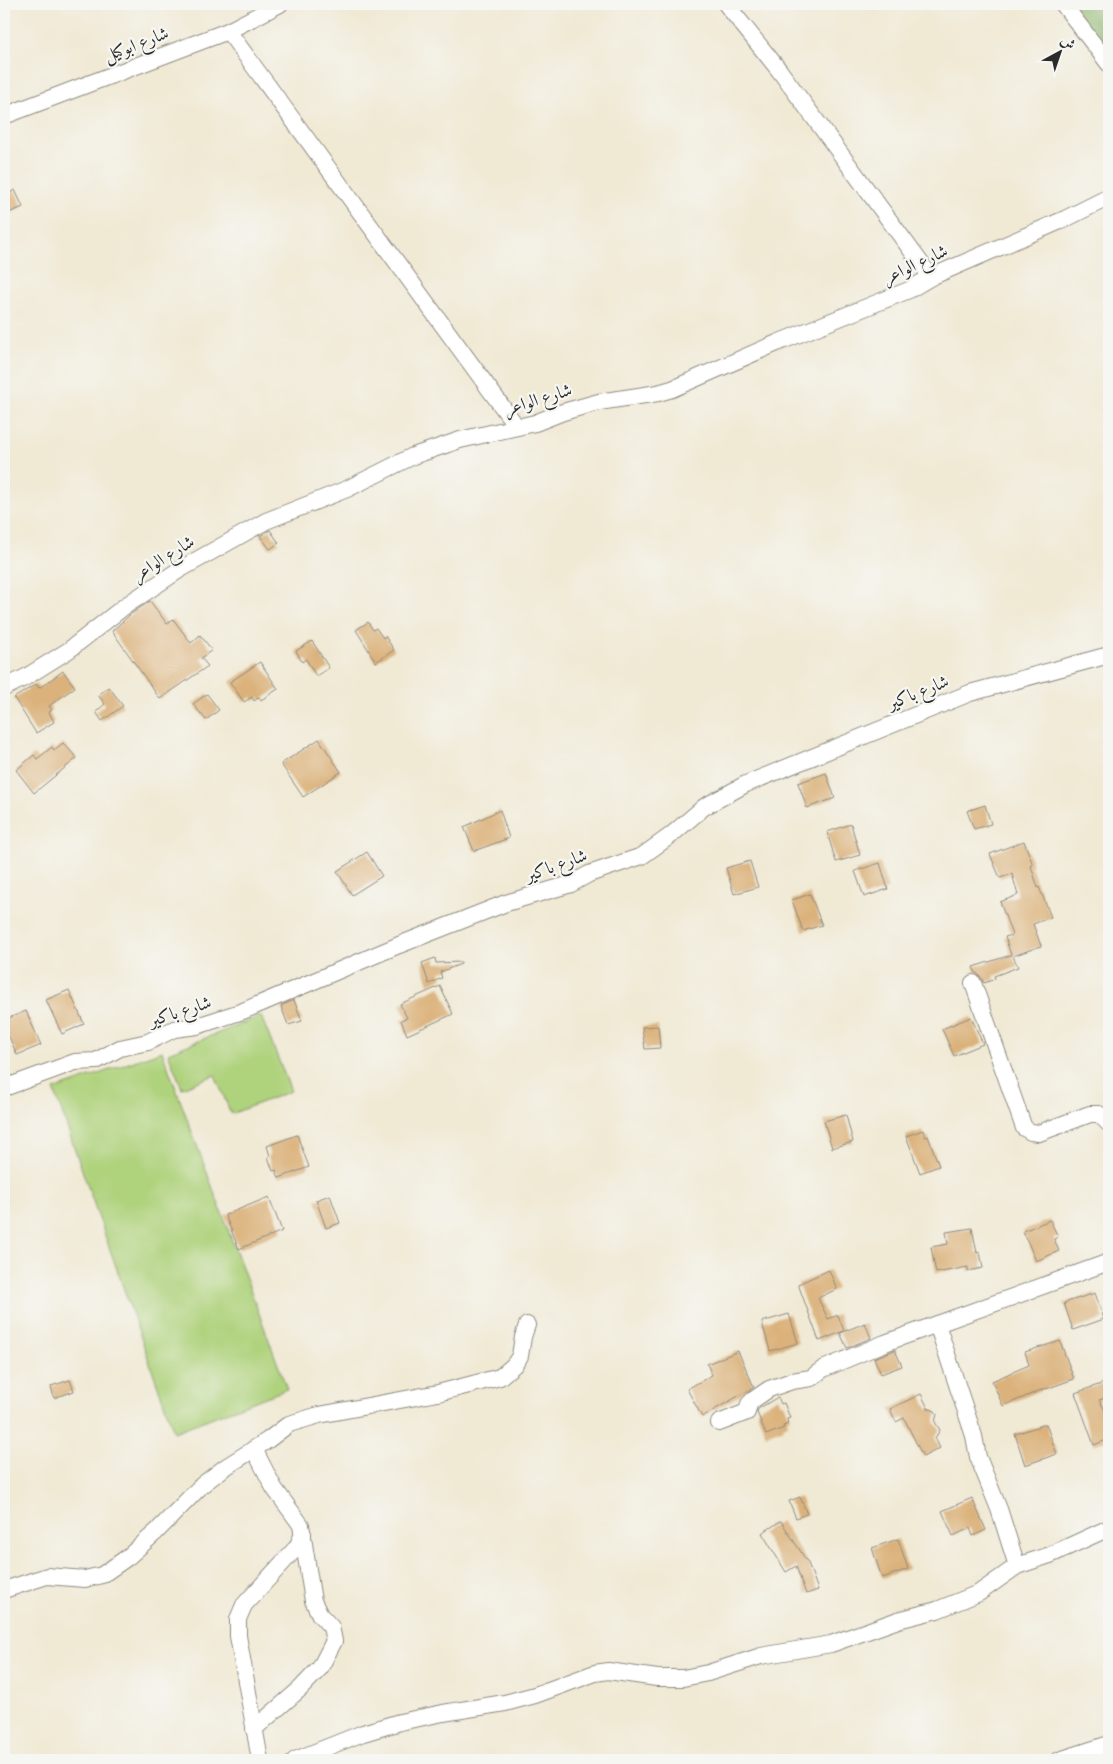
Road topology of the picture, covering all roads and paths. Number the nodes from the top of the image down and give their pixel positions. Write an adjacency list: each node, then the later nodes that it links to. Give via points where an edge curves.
1 (280, 4): 4 (street, شارع ابوكيل)
2 (726, 4): 8 (street, via 779,70)
3 (1063, 4): 5 (street)
4 (228, 31): 6 (street, شارع ابوكيل); 9 (street)
5 (1109, 64)
6 (4, 116)
7 (1109, 197): 8 (street, شارع الواعر)
8 (932, 278): 9 (street, شارع الواعر, via 672,389 599,402)
9 (517, 427): 11 (street, شارع الواعر, via 460,440 413,456 347,489 266,521 179,570 125,606 69,650)
10 (1109, 655): 13 (street, شارع باكير, via 970,693 746,784 704,807 642,856 589,874 571,884 506,903 415,938 244,1011 120,1048 96,1061)
11 (4, 688)
12 (973, 983): 16 (street, via 1024,1128 1039,1133 1090,1114 1098,1114)
13 (75, 1062): 14 (street); 15 (street, شارع باكير)
14 (4, 1083)
15 (4, 1088)
16 (1109, 1124)
17 (1109, 1262): 18 (street)
18 (937, 1324): 20 (street, via 885,1343 811,1378 769,1390 748,1404 747,1412); 24 (street)
19 (528, 1325): 21 (street, via 520,1356 500,1377 438,1393 302,1419)
20 (720, 1423)
21 (254, 1449): 23 (street, via 274,1488 301,1525); 25 (street, via 202,1485 156,1532 102,1575 85,1580 47,1576)
22 (1109, 1528): 24 (street, via 1050,1555)
23 (303, 1534): 26 (street, via 297,1547 244,1605 238,1620); 26 (street, via 313,1601 331,1627 334,1641 320,1668 300,1690)
24 (1016, 1566): 29 (street, via 979,1593 832,1644 761,1656 684,1678 608,1671 595,1673 505,1703 400,1722)
25 (4, 1590)
26 (254, 1729): 28 (street)
27 (1109, 1744): 30 (street)
28 (260, 1760)
29 (295, 1760)
30 (1059, 1760)

